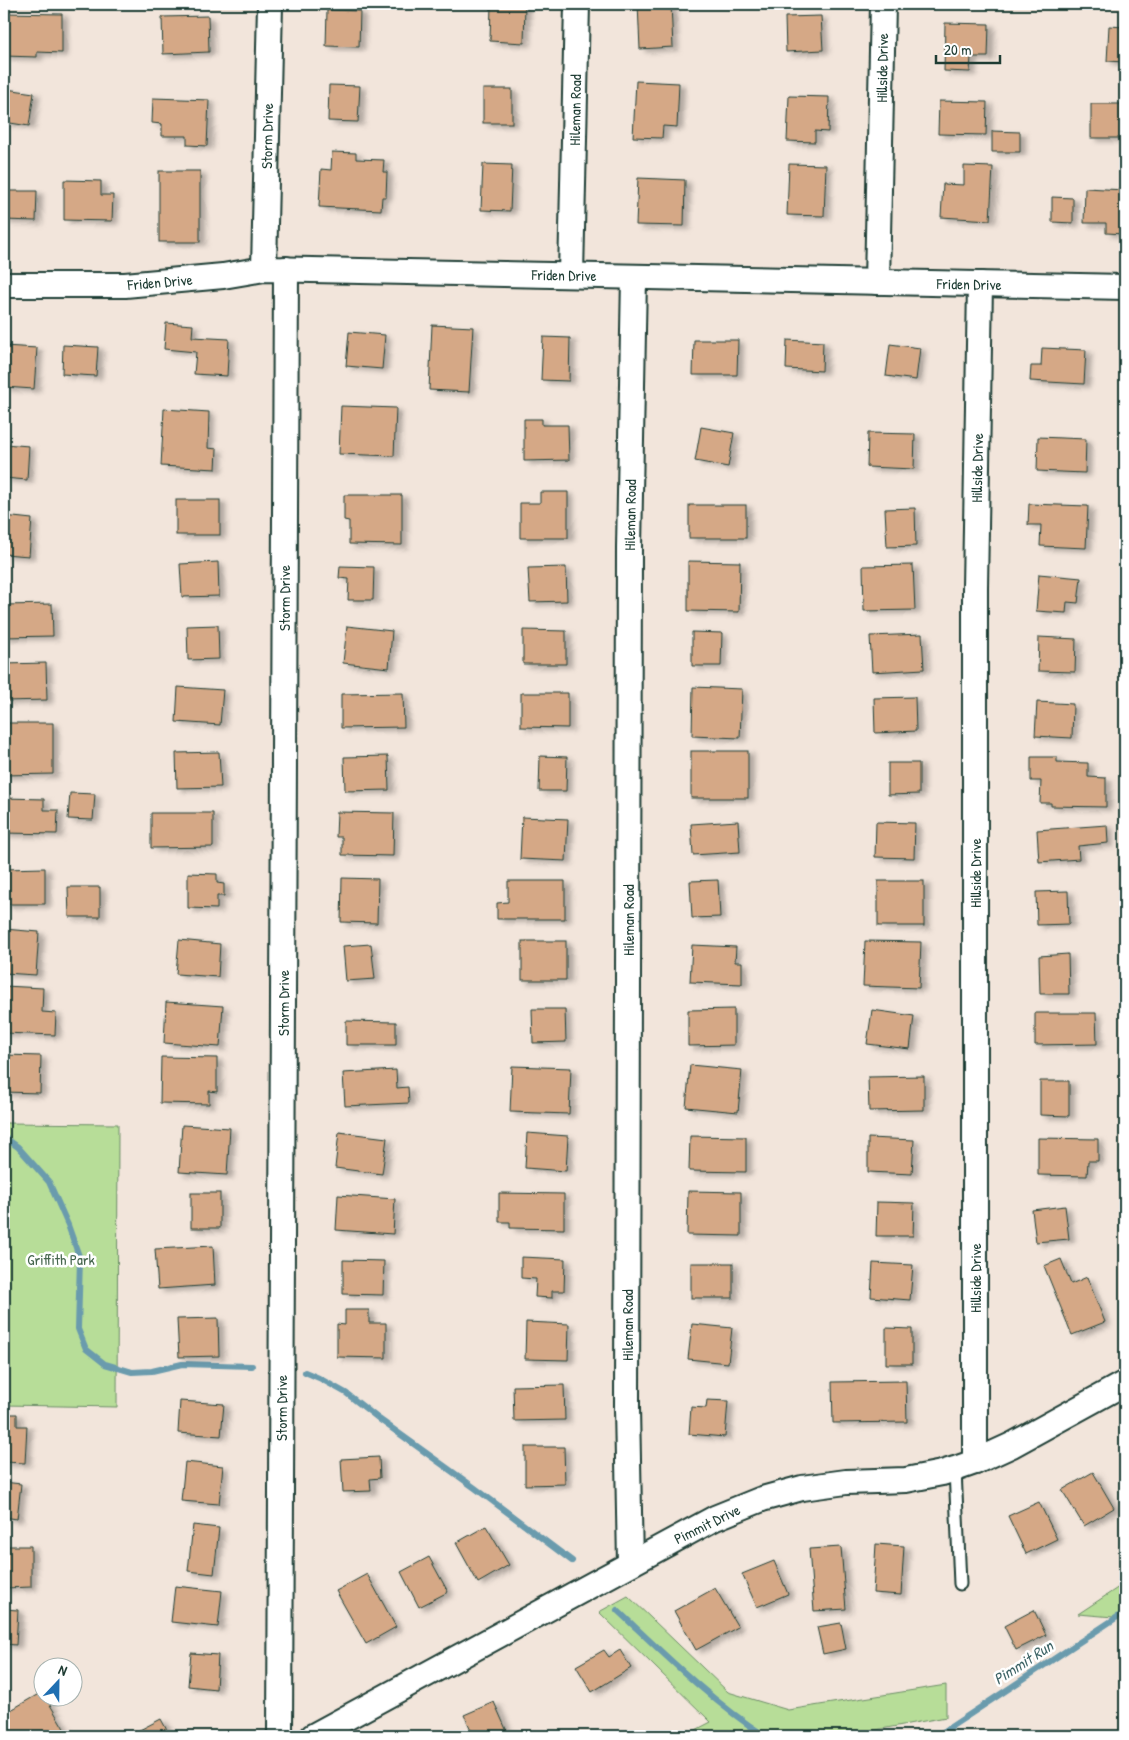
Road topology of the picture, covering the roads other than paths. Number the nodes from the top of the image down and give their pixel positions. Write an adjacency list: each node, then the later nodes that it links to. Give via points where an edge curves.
1 (270, 4): 4 (street, Storm Drive)
2 (577, 4): 5 (street, Hileman Road)
3 (883, 4): 7 (street, Hillside Drive)
4 (275, 269): 5 (street, Friden Drive); 9 (street, Friden Drive, via 125,285); 15 (street, Storm Drive)
5 (571, 275): 6 (street, Friden Drive)
6 (634, 277): 7 (street, Friden Drive); 13 (street, Hileman Road, via 629,567 627,1408)
7 (877, 282): 8 (street, Friden Drive)
8 (980, 284): 10 (street, Friden Drive); 12 (street, Hillside Drive)
9 (4, 285)
10 (1125, 287)
11 (1125, 1383): 12 (street, Pimmit Drive, via 1012,1445)
12 (965, 1466): 13 (street, Pimmit Drive, via 906,1480 846,1482 802,1488 762,1499 715,1518); 14 (lane)
13 (630, 1563): 16 (street, Pimmit Drive)
14 (960, 1584)
15 (280, 1736)
16 (313, 1736)

